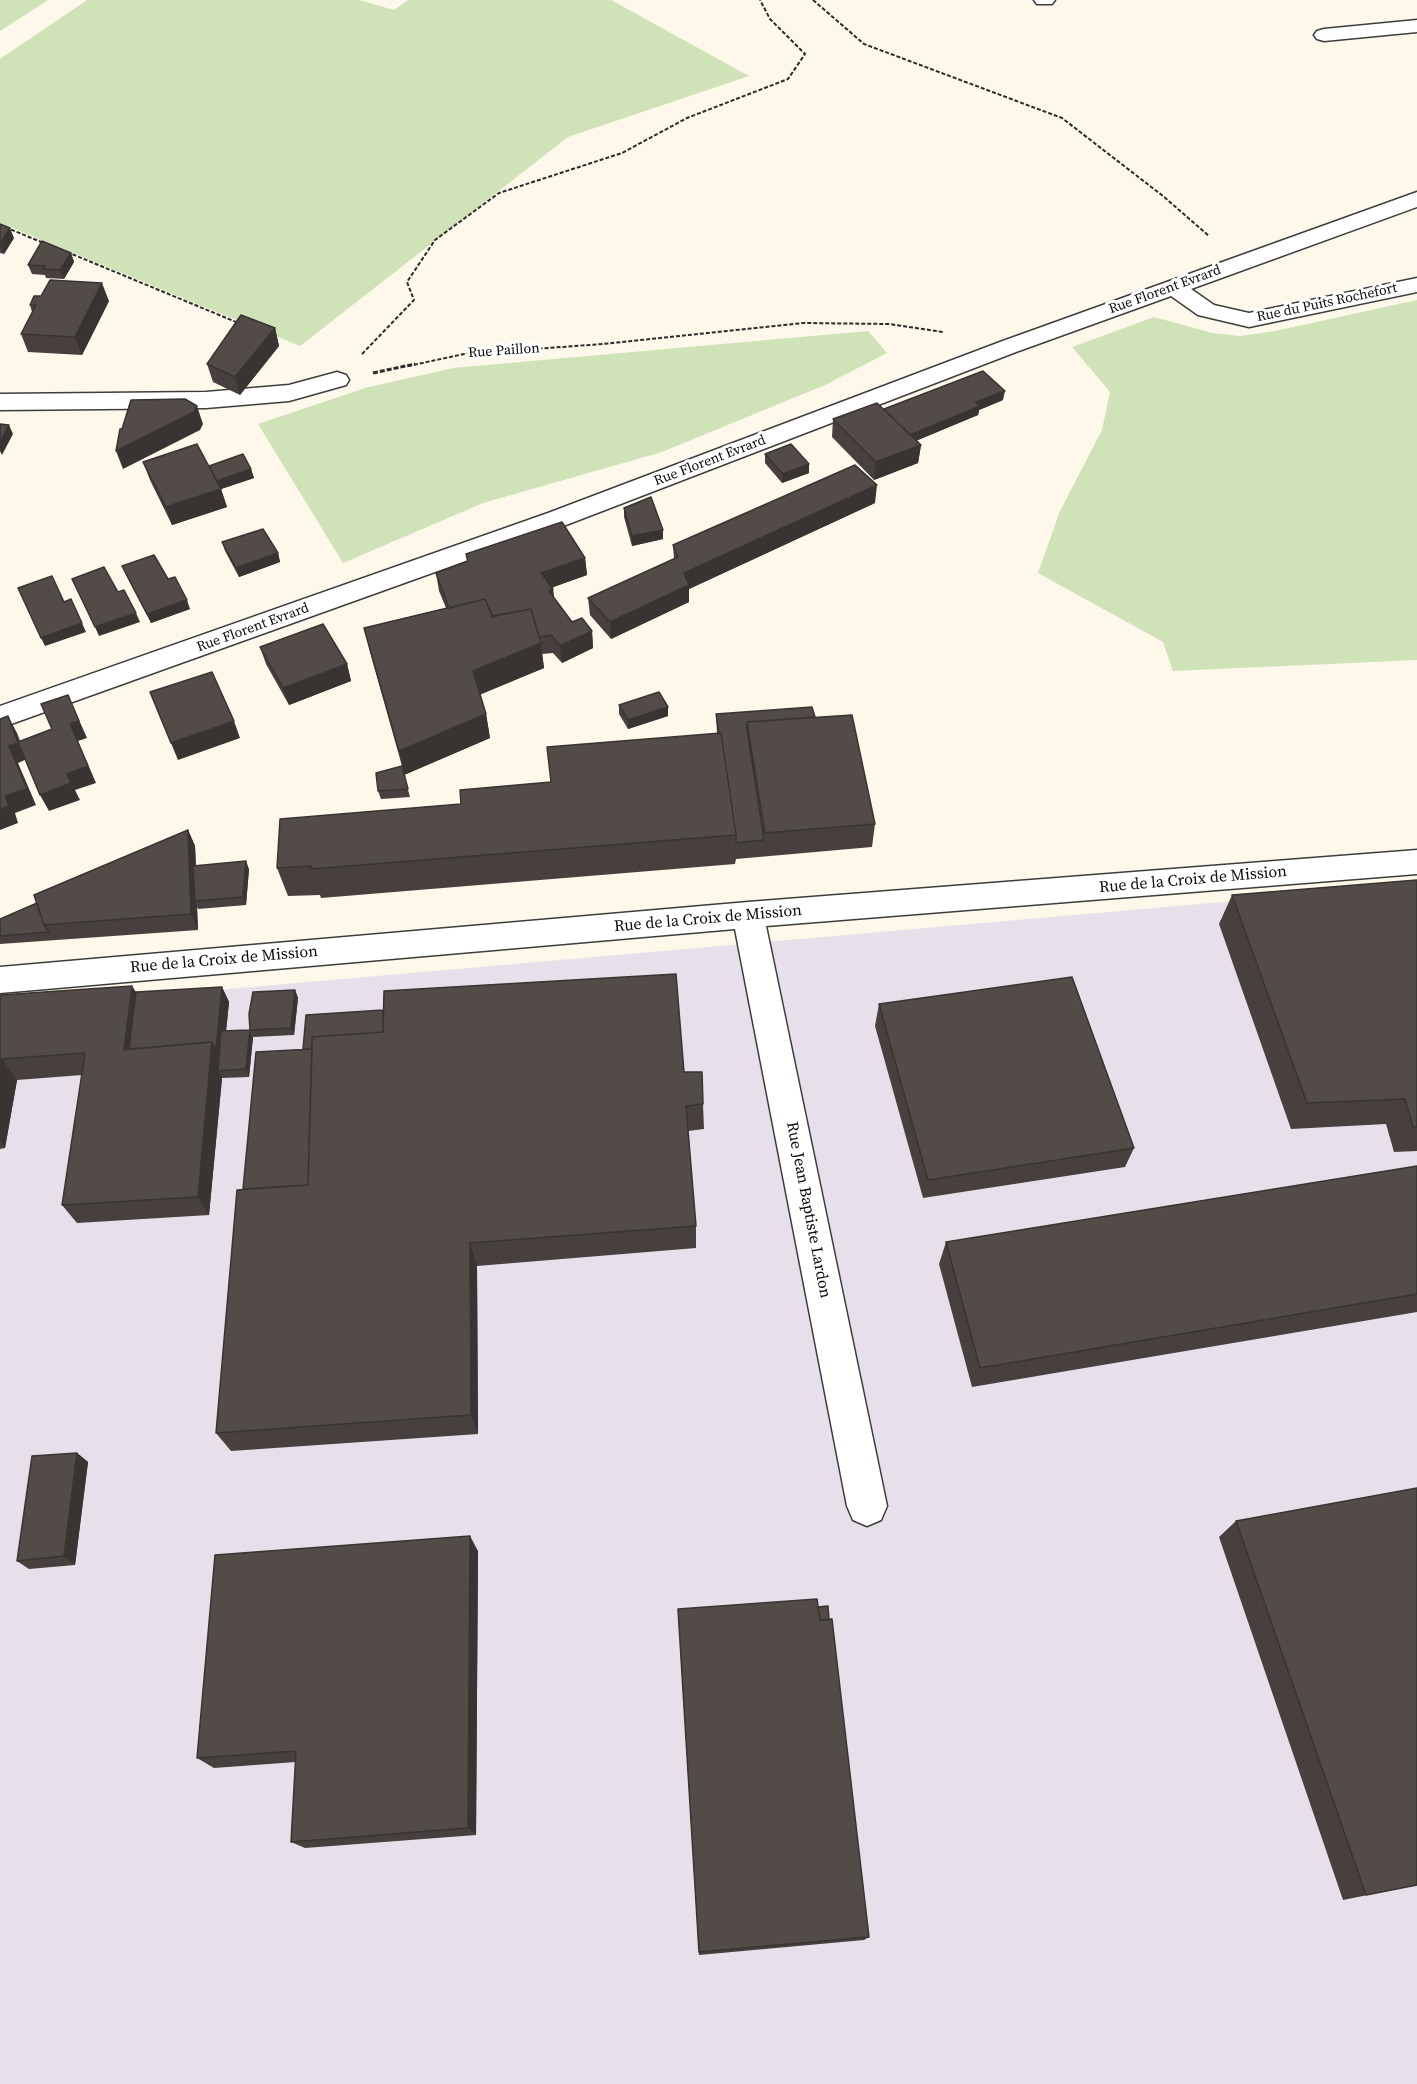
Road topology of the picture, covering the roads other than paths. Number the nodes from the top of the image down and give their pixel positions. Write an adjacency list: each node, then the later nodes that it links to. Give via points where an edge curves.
1 (1417, 26): 2 (street)
2 (1324, 35)
3 (1417, 199): 5 (street, Rue Florent Evrard)
4 (1417, 285): 5 (street, Rue du Puits Rochefort, via 1249,320 1206,310)
5 (1173, 287): 8 (street, Rue Florent Evrard, via 557,519)
6 (336, 380): 7 (street, via 289,393 206,400)
7 (0, 402)
8 (0, 717)
9 (1417, 862): 10 (street, Rue de la Croix de Mission)
10 (748, 915): 11 (street, Rue de la Croix de Mission); 12 (street, Rue Jean Baptiste Lardon)
11 (0, 980)
12 (867, 1506)

